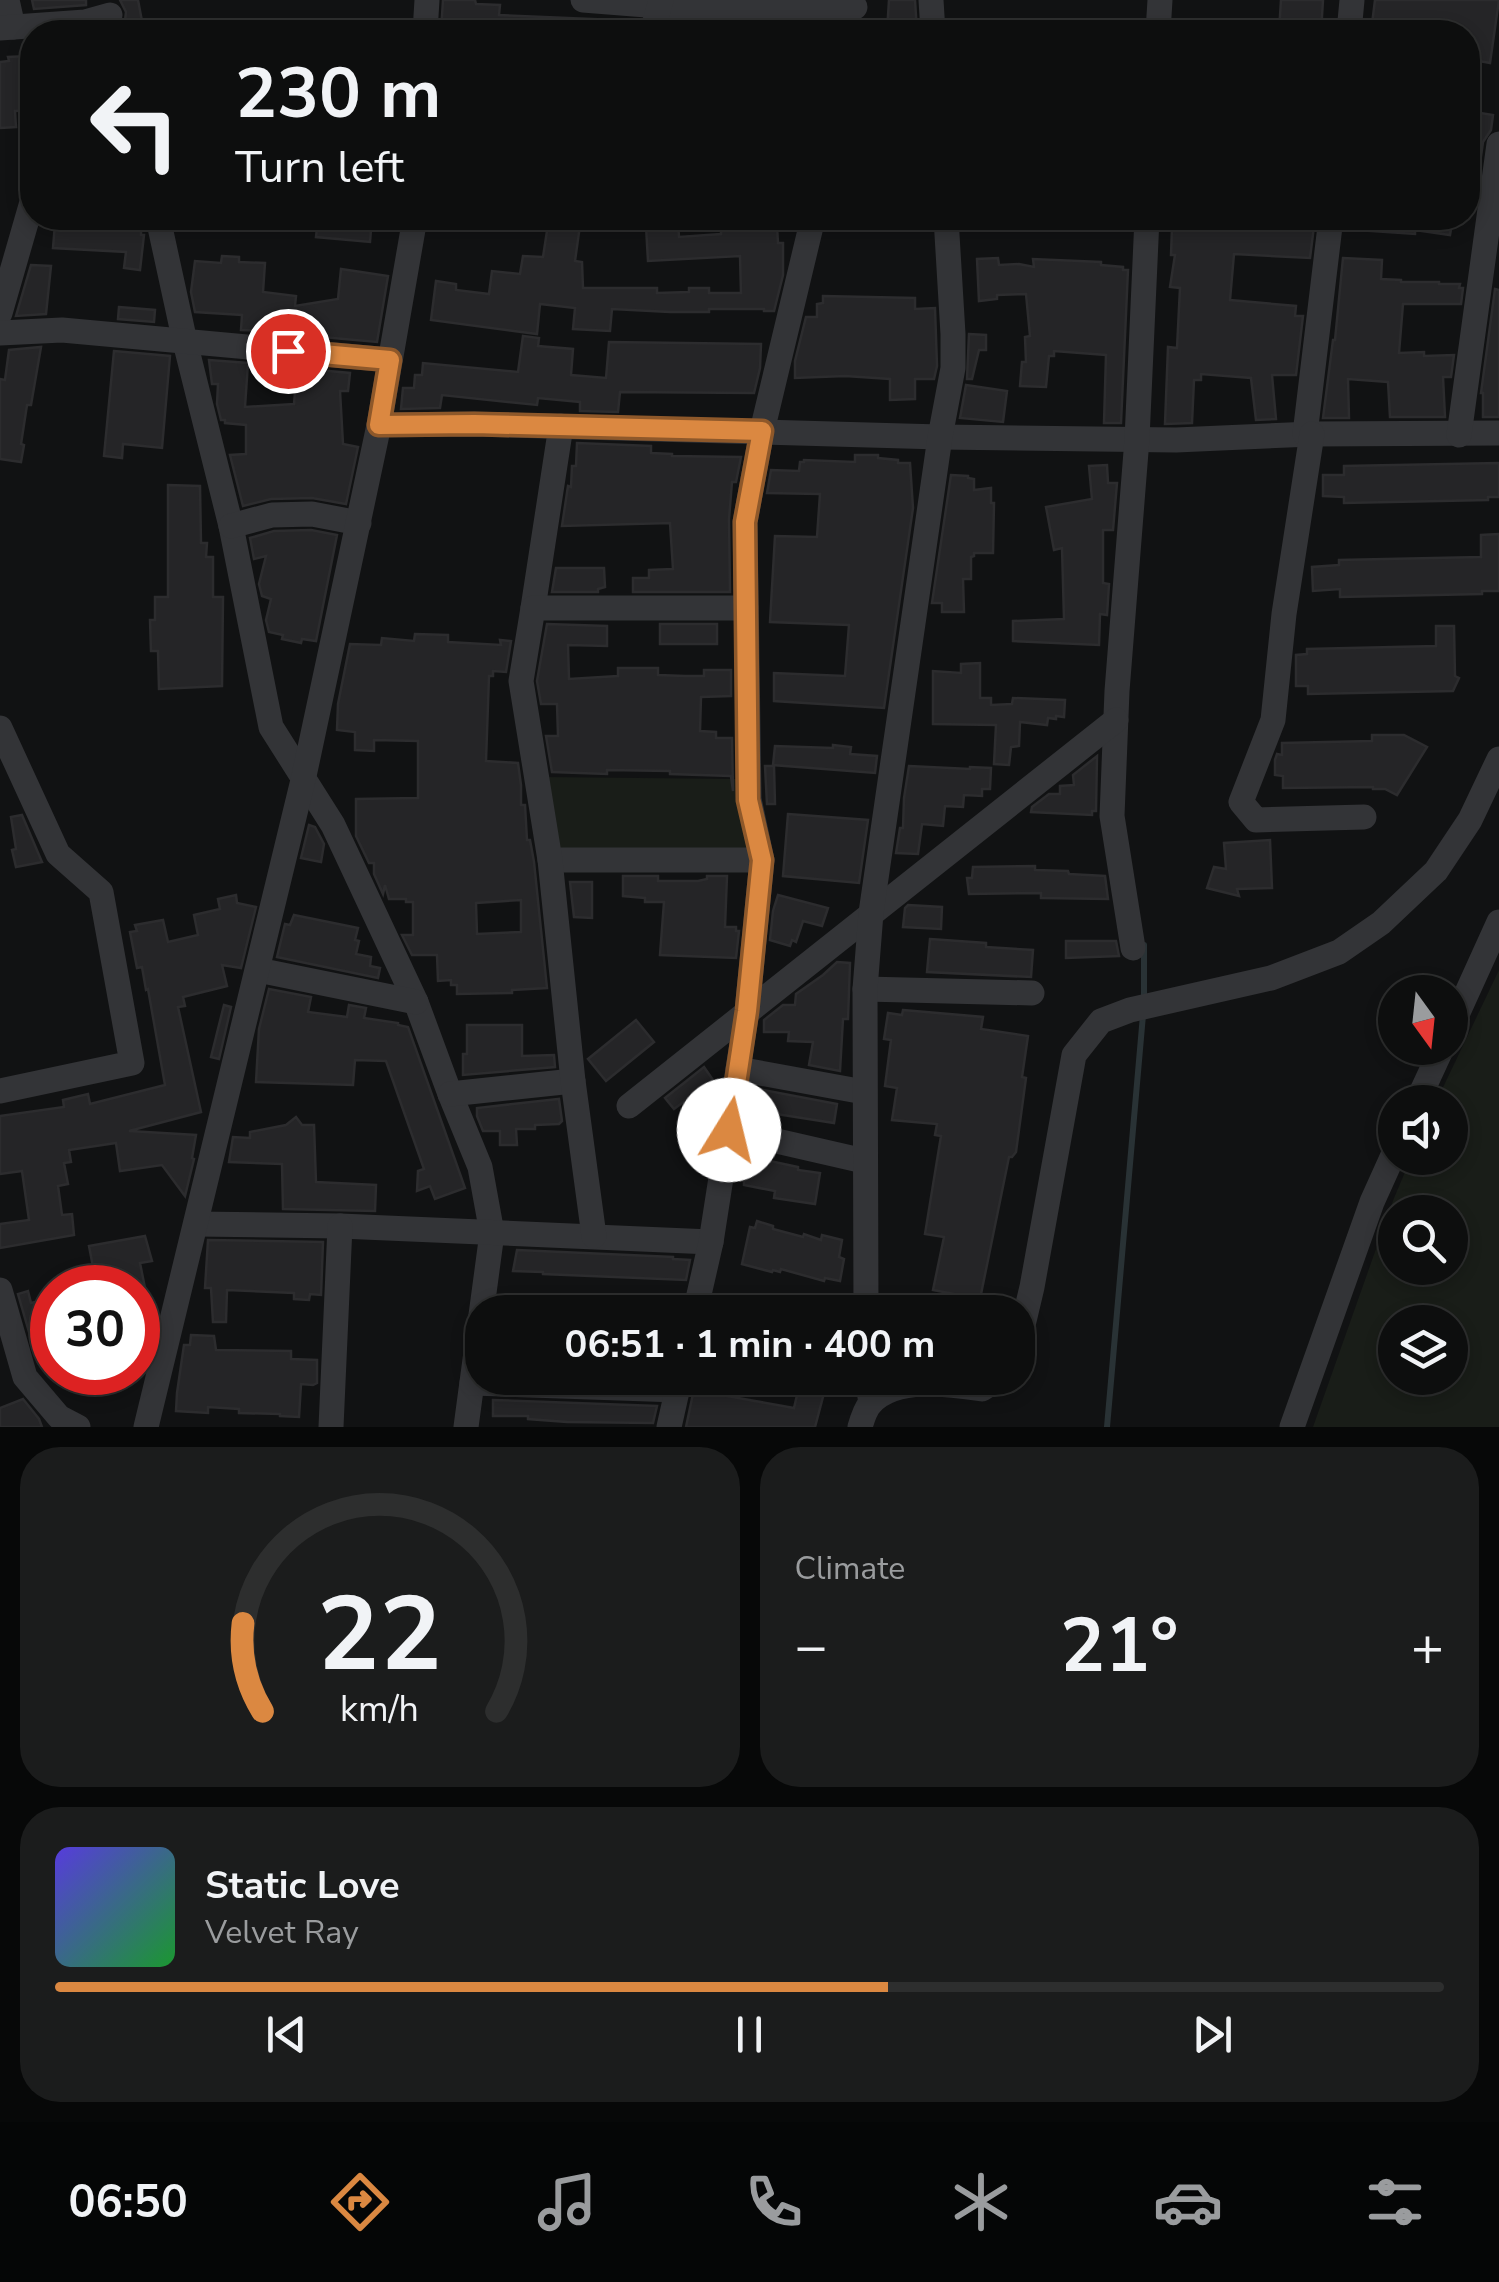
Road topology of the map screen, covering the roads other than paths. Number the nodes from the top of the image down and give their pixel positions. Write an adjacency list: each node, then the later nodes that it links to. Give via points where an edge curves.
1 (7, 0): 5 (street)
2 (583, 0): 3 (street)
3 (660, 3): 4 (street)
4 (854, 13)
5 (7, 28)
6 (1499, 144): 7 (street)
7 (1480, 195)
8 (25, 230): 16 (street)
9 (161, 230): 17 (street)
10 (413, 230): 18 (street)
11 (810, 230): 21 (street)
12 (947, 230): 25 (street, via 954,334)
13 (1146, 230): 26 (street)
14 (1330, 230): 23 (street)
15 (1476, 230): 24 (street)
16 (1, 330): 17 (street)
17 (185, 342): 18 (street); 28 (street)
18 (390, 360): 19 (street)
19 (379, 425): 20 (street); 27 (street)
20 (560, 426): 21 (street); 29 (street)
21 (762, 431): 25 (street); 30 (street, via 745,522)
22 (1499, 433): 24 (street)
23 (1308, 434): 24 (street); 26 (street); 35 (street, via 1272,720 1241,802 1256,820)
24 (1460, 435)
25 (940, 437): 26 (street); 38 (street)
26 (1137, 439): 31 (street)
27 (359, 523): 28 (street, via 312,514); 34 (street)
28 (231, 526): 34 (street, via 272,727)
29 (533, 608): 30 (street); 36 (street, via 521,681)
30 (746, 608): 37 (street, via 748,800)
31 (1116, 720): 38 (street); 40 (street, via 1112,816)
32 (0, 728): 49 (street, via 58,854 102,892 132,1063)
33 (1499, 759): 65 (street, via 1436,871 1339,952 1271,978 1101,1021 1074,1055)
34 (304, 776): 41 (street); 45 (street)
35 (1364, 816)
36 (550, 860): 37 (street); 48 (street)
37 (762, 860): 46 (street)
38 (871, 914): 42 (street); 46 (street)
39 (1499, 922): 43 (street)
40 (1133, 948)
41 (258, 970): 45 (street); 56 (street)
42 (865, 989): 44 (street); 50 (street)
43 (1468, 990)
44 (1032, 993)
45 (416, 1002): 51 (street)
46 (747, 1011): 47 (street); 52 (street)
47 (738, 1069): 50 (street); 53 (street)
48 (573, 1082): 51 (street); 59 (street)
49 (0, 1091)
50 (864, 1092): 54 (street)
51 (450, 1094): 58 (street, via 480,1167)
52 (629, 1106)
53 (729, 1130): 54 (street); 60 (street)
54 (864, 1162): 64 (street)
55 (1384, 1175): 75 (street)
56 (196, 1224): 57 (street); 70 (street)
57 (340, 1226): 58 (street); 71 (street)
58 (492, 1233): 59 (street); 62 (street)
59 (594, 1236): 60 (street)
60 (711, 1242): 63 (street)
61 (0, 1290): 69 (street, via 24,1376 59,1417)
62 (484, 1295)
63 (699, 1295)
64 (866, 1295)
65 (1030, 1295)
66 (470, 1395): 72 (street)
67 (676, 1395): 73 (street)
68 (868, 1395): 74 (street)
69 (78, 1427)
70 (146, 1427)
71 (331, 1427)
72 (466, 1427)
73 (669, 1427)
74 (860, 1427)
75 (1292, 1427)

